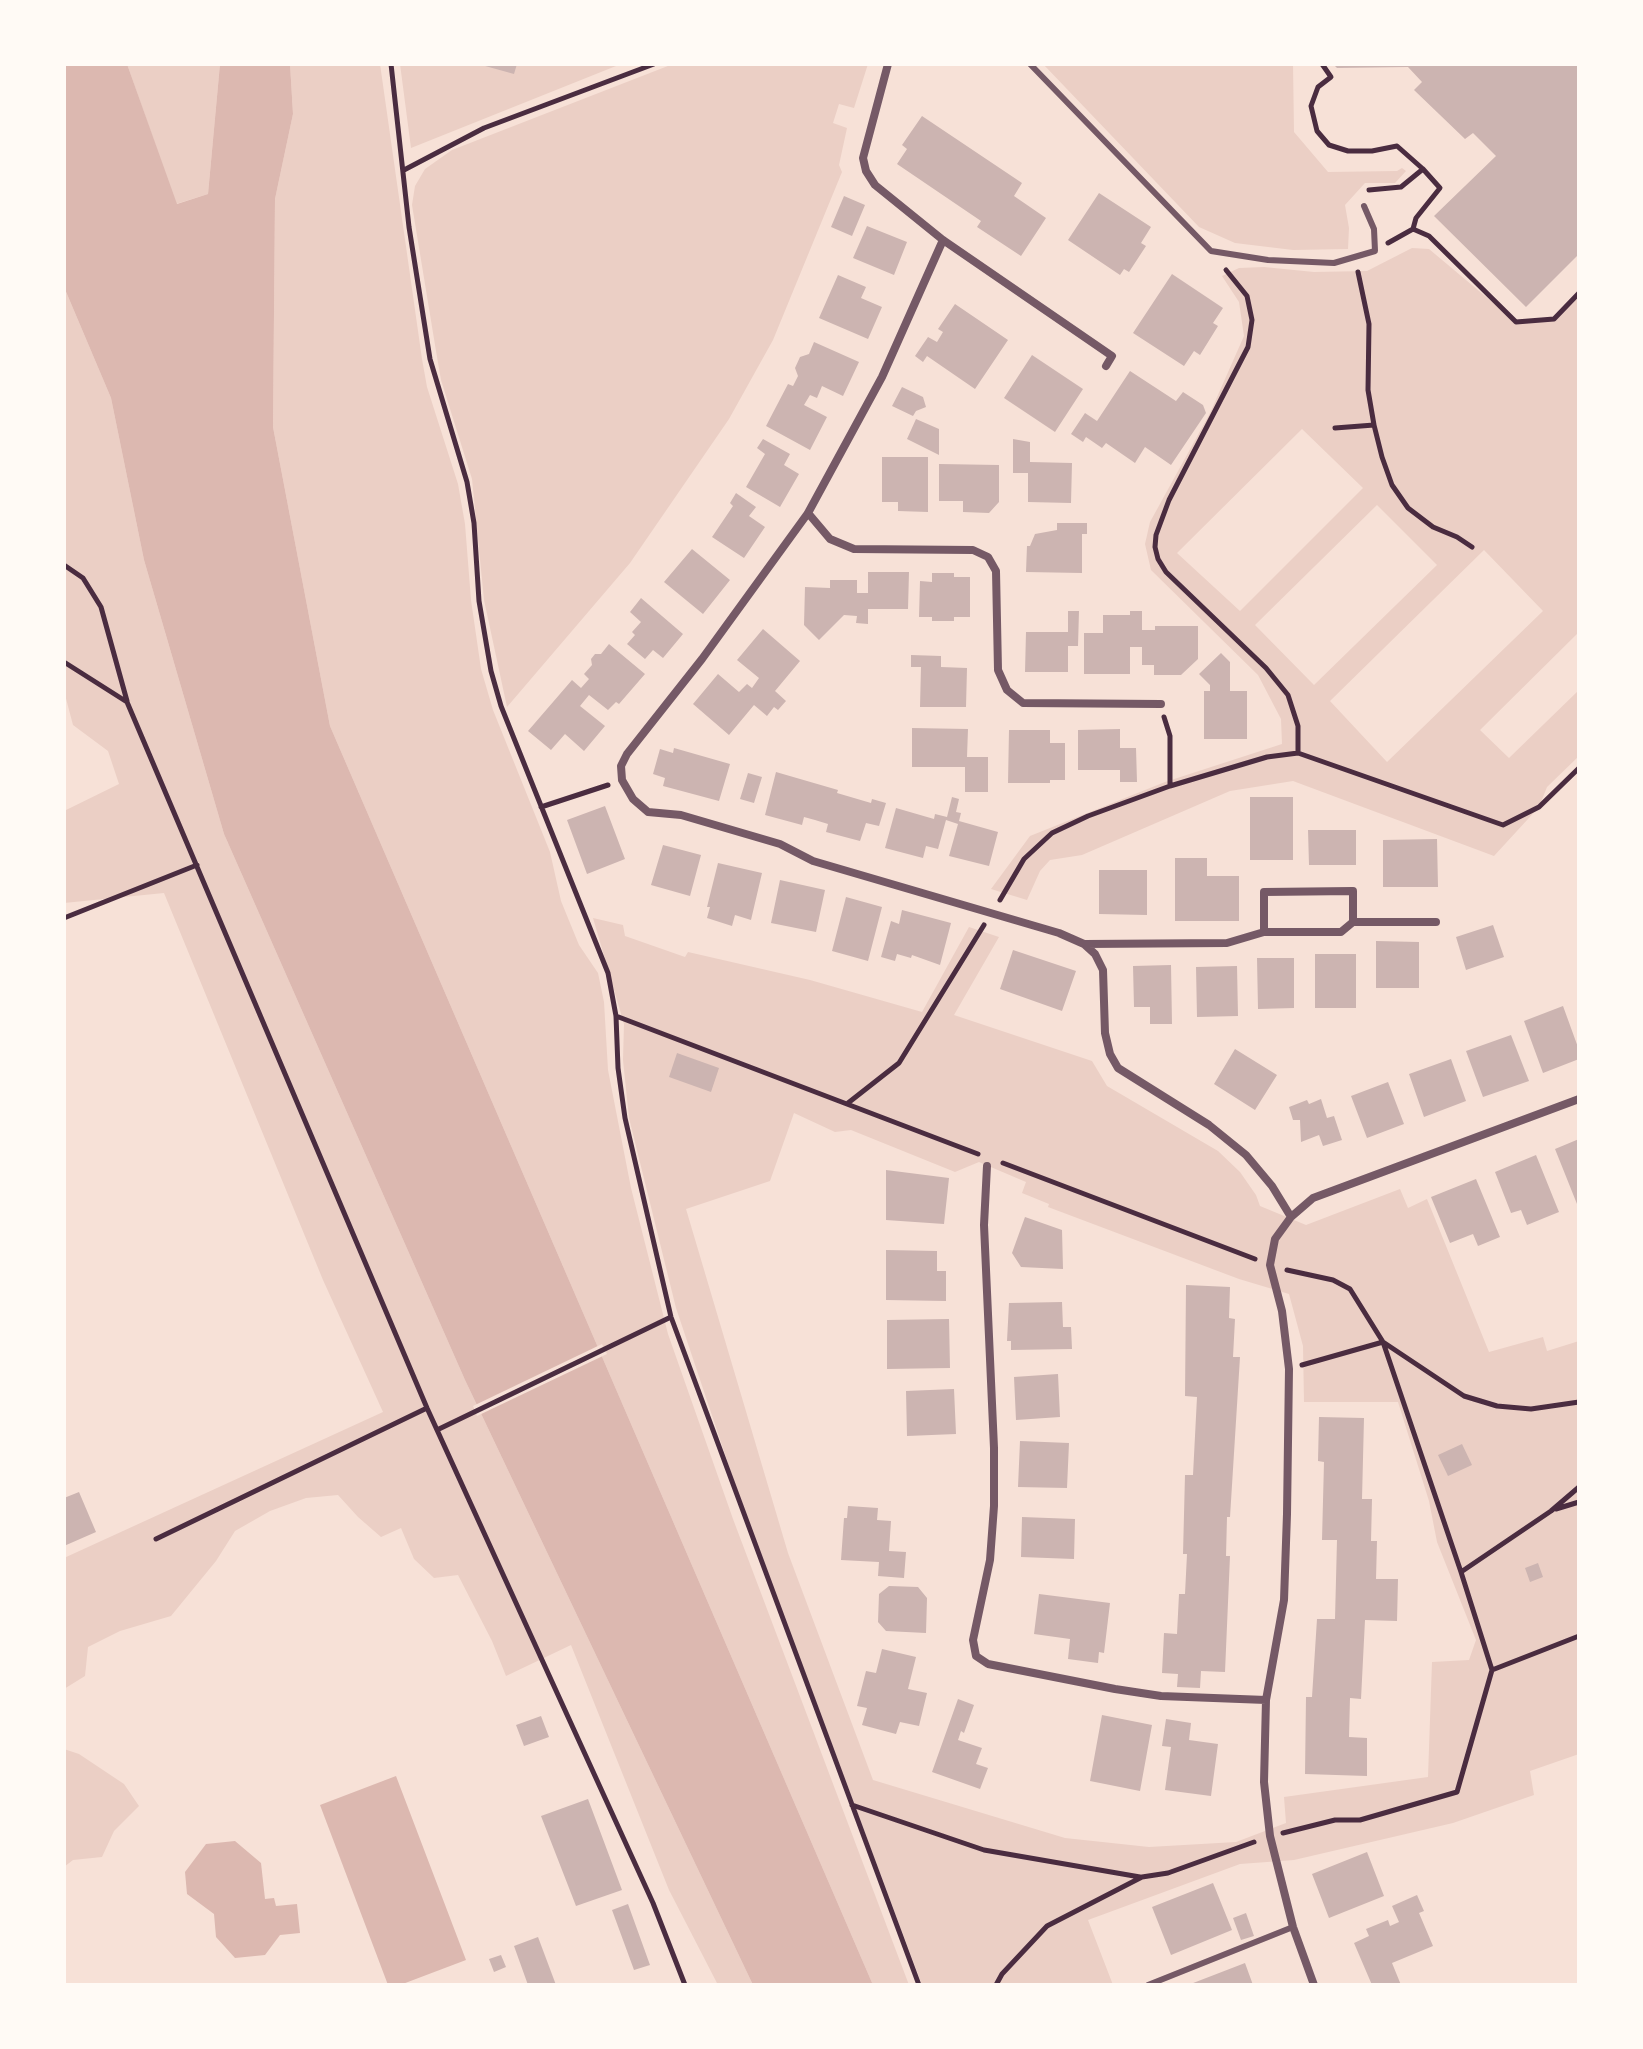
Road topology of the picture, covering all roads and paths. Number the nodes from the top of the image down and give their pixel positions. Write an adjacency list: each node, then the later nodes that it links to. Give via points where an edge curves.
1 (391, 64): 7 (path)
2 (654, 64): 7 (path, via 484,128)
3 (888, 64): 10 (street, via 865,143 866,171 875,185)
4 (1030, 64): 11 (lane)
5 (1322, 64): 6 (path, via 1331,77 1318,87 1311,106 1317,131 1329,145 1348,151 1397,146)
6 (1423, 169): 8 (path, via 1401,187 1367,190); 9 (path, via 1440,188)
7 (404, 170): 27 (path, via 430,359 467,482 491,671)
8 (1364, 206): 12 (lane, via 1374,229)
9 (1413, 229): 12 (path); 13 (path, via 1429,236 1516,322 1554,319)
10 (943, 240): 14 (street, via 1112,356); 17 (street, via 882,377)
11 (1211, 251): 12 (lane, via 1334,263); 23 (path, via 1247,296 1252,320 1248,347 1169,500 1155,547 1166,572 1288,695 1298,726)
12 (1375, 251): 15 (path, via 1358,272 1369,324 1368,390)
13 (1579, 293)
14 (1106, 366)
15 (1374, 425): 16 (path); 18 (path, via 1392,485 1408,508)
16 (1335, 428)
17 (808, 513): 22 (street, via 830,539 854,549 973,550 988,557 996,571 998,670 1007,690 1023,703); 25 (street, via 627,754)
18 (1472, 547)
19 (64, 565): 21 (path, via 83,578 101,607)
20 (64, 662): 21 (path)
21 (127, 702): 28 (path)
22 (1161, 704): 26 (path, via 1170,736)
23 (1298, 753): 24 (path, via 1503,825 1539,807); 26 (path)
24 (1579, 768)
25 (622, 780): 27 (path); 29 (street, via 648,812 681,815 780,844 813,861)
26 (1170, 786): 29 (path, via 1052,833 1024,859)
27 (541, 807): 35 (path, via 608,973)
28 (197, 865): 30 (path); 46 (path)
29 (991, 914): 34 (street); 37 (path, via 899,1063)
30 (64, 918)
31 (1353, 922): 32 (street); 33 (street, via 1341,932); 33 (street, via 1353,891 1264,892)
32 (1436, 922)
33 (1264, 932): 34 (street, via 1227,943)
34 (1084, 944): 40 (street, via 1103,970 1105,1033 1118,1068 1209,1125 1246,1155)
35 (616, 1016): 37 (path); 42 (path, via 625,1118)
36 (1579, 1099): 40 (street, via 1313,1198)
37 (848, 1104): 38 (path)
38 (987, 1162): 55 (street, via 984,1225 994,1506 990,1560 973,1640 976,1656 988,1664 1161,1696)
39 (1002, 1163): 41 (path)
40 (1291, 1217): 41 (street, via 1275,1239)
41 (1270, 1265): 43 (path, via 1350,1289); 44 (street)
42 (671, 1317): 47 (path); 56 (path)
43 (1383, 1342): 44 (path); 45 (path, via 1464,1396 1531,1409); 52 (path)
44 (1289, 1369): 55 (street, via 1284,1600)
45 (1579, 1402)
46 (427, 1408): 47 (path); 51 (path)
47 (439, 1429): 60 (path)
48 (1579, 1487): 50 (path)
49 (1579, 1502): 50 (path)
50 (1551, 1511): 52 (path)
51 (156, 1539)
52 (1461, 1572): 54 (path)
53 (1579, 1636): 54 (path)
54 (1492, 1670): 57 (path, via 1457,1792 1360,1820 1335,1820)
55 (1266, 1700): 57 (street, via 1264,1782)
56 (851, 1805): 58 (path, via 984,1850); 61 (path)
57 (1270, 1836): 58 (path, via 1168,1873); 59 (street)
58 (1142, 1877): 62 (path, via 1047,1926)
59 (1293, 1927): 63 (lane); 64 (street)
60 (685, 1985)
61 (919, 1985)
62 (996, 1985)
63 (1148, 1985)
64 (1314, 1985)

